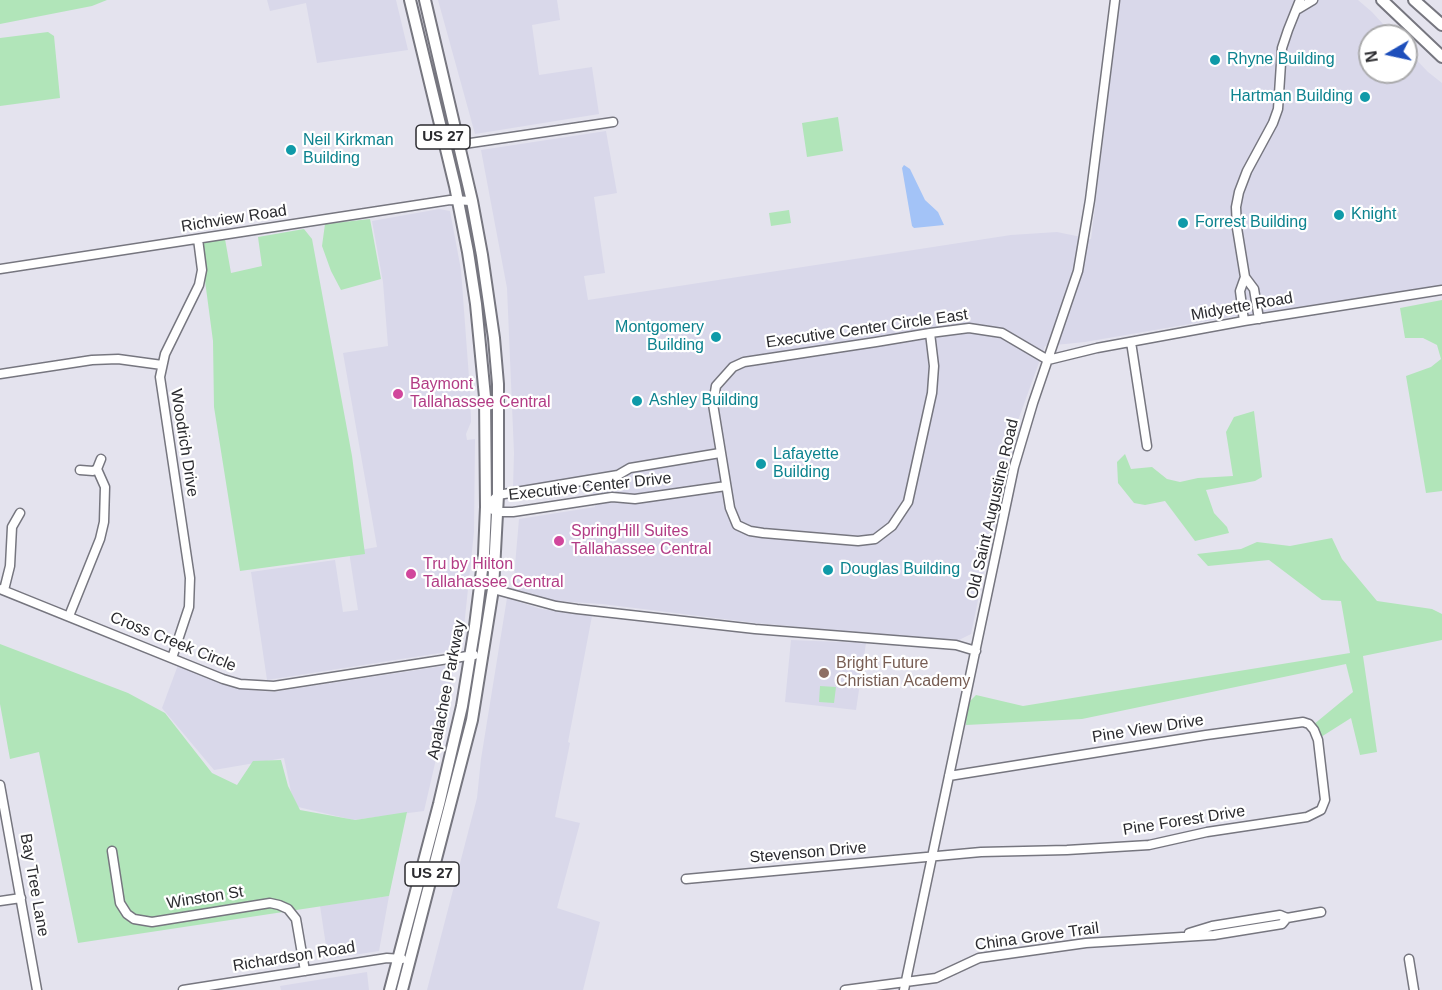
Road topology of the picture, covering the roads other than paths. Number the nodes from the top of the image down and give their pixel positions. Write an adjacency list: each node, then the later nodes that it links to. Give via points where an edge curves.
1 (425, 0): 9 (main road, Apalachee Parkway / US 27)
2 (1115, 0): 25 (street, Old Saint Augustine Road, via 1084,242 1074,289)
3 (1313, 0): 7 (street)
4 (1382, 0): 11 (main road)
5 (1414, 0): 8 (main road)
6 (411, 4): 9 (main road); 10 (main road, Apalachee Parkway / US 27)
7 (1299, 5): 18 (street, via 1282,48 1278,109 1247,171 1236,207)
8 (1442, 25)
9 (431, 33): 10 (main road); 13 (main road, Apalachee Parkway / US 27)
10 (422, 51): 14 (main road, Apalachee Parkway / US 27)
11 (1442, 57)
12 (613, 122): 13 (street)
13 (457, 145): 15 (main road, Apalachee Parkway / US 27)
14 (458, 201): 15 (street, Richview Road); 16 (street, Richview Road); 23 (main road, Apalachee Parkway / US 27)
15 (472, 201): 26 (main road, Apalachee Parkway / US 27)
16 (198, 239): 17 (street, Richview Road); 27 (street, Woodrich Drive, via 202,270 199,285)
17 (0, 269)
18 (1245, 277): 20 (street, via 1254,289); 21 (street, via 1240,291)
19 (1442, 290): 20 (street, Midyette Road)
20 (1259, 319): 21 (street, Midyette Road)
21 (1244, 321): 24 (street, Midyette Road)
22 (930, 333): 25 (street, Executive Center Circle East, via 969,328 995,331); 30 (street, Executive Center Circle East, via 744,362 729,370 716,386 713,404); 34 (street, via 932,393 908,502 881,536 858,541 750,531 735,522)
23 (481, 341): 26 (main road); 36 (main road, Apalachee Parkway / US 27)
24 (1131, 342): 25 (street, Midyette Road); 29 (street)
25 (1048, 360): 42 (street, Old Saint Augustine Road, via 1014,467)
26 (496, 364): 35 (main road, Apalachee Parkway / US 27)
27 (162, 365): 28 (street, via 92,360); 45 (street, Woodrich Drive, via 161,395 190,578 189,607)
28 (0, 374)
29 (1147, 446)
30 (720, 453): 34 (street); 35 (street, Executive Center Drive)
31 (101, 459): 32 (street)
32 (97, 469): 33 (street); 41 (street, via 105,487 104,522)
33 (80, 470)
34 (726, 486): 37 (street, Executive Center Drive)
35 (498, 495): 36 (street, Executive Center Drive); 37 (main road, Apalachee Parkway / US 27)
36 (486, 507): 37 (street, Executive Center Drive); 44 (main road, Apalachee Parkway / US 27)
37 (498, 512): 39 (main road, Apalachee Parkway / US 27)
38 (20, 513): 40 (street, via 12,527 10,566)
39 (493, 589): 42 (street, via 579,610 956,645); 43 (main road, Apalachee Parkway / US 27)
40 (2, 590): 41 (street, Cross Creek Circle)
41 (69, 616): 45 (street, Cross Creek Circle)
42 (976, 651): 47 (street, Old Saint Augustine Road)
43 (484, 653): 44 (street, Cross Creek Circle); 56 (main road, Apalachee Parkway / US 27, via 464,755)
44 (471, 655): 45 (street, Cross Creek Circle, via 257,686 223,679); 56 (main road, Apalachee Parkway / US 27)
45 (172, 658)
46 (1321, 765): 47 (street, Pine View Drive, via 1314,730 1309,724 1297,722); 50 (street, Pine Forest Drive, via 1325,800 1321,810 1307,817 1149,845)
47 (949, 776): 50 (street, Old Saint Augustine Road)
48 (0, 785): 52 (street, Bay Tree Lane)
49 (112, 851): 57 (street, Winston St, via 120,903 134,919 152,922 270,903 279,905 296,919)
50 (932, 857): 51 (street, Stevenson Drive); 58 (street, Old Saint Augustine Road)
51 (686, 879)
52 (21, 898): 53 (street); 59 (street, Bay Tree Lane)
53 (0, 901)
54 (1321, 912): 58 (street, China Grove Trail, via 1287,918 1282,924 1214,935 1086,943 979,958 936,978)
55 (1409, 959): 64 (street)
56 (404, 960): 57 (street, Richardson Road, via 387,958); 61 (main road, Apalachee Parkway / US 27); 62 (main road, Apalachee Parkway / US 27)
57 (305, 971): 60 (street, Richardson Road)
58 (904, 986): 63 (street, China Grove Trail)
59 (38, 990)
60 (183, 990)
61 (390, 990)
62 (402, 990)
63 (845, 990)
64 (1414, 990)

